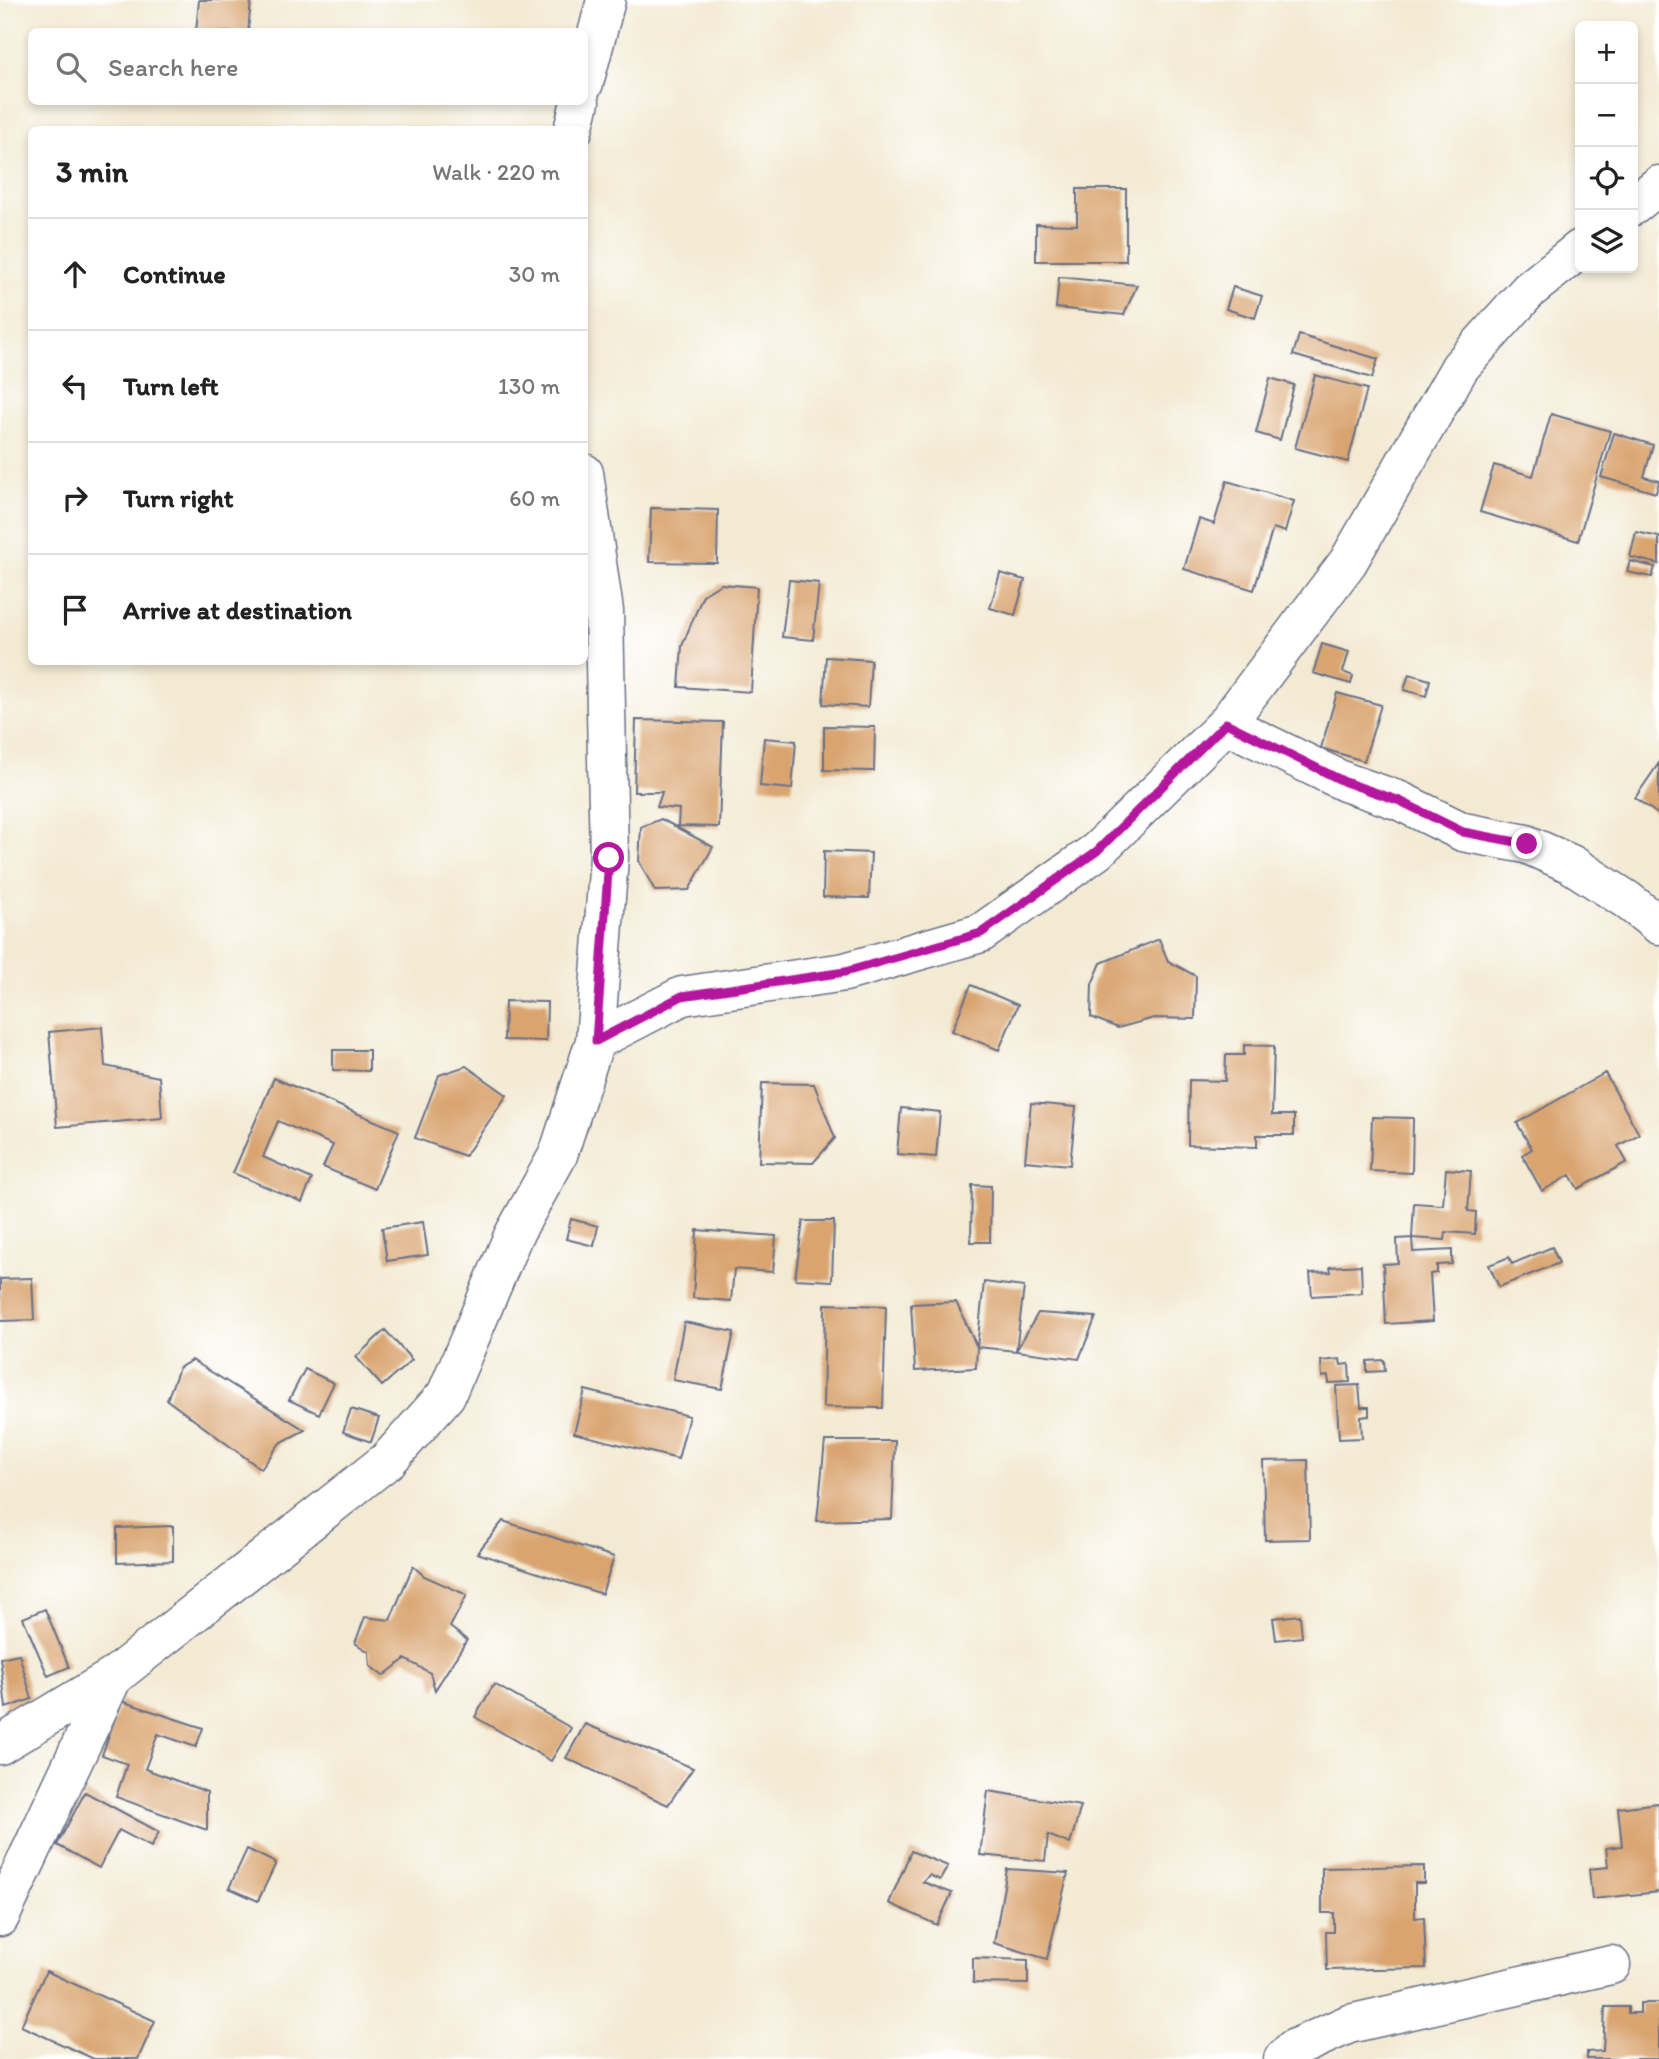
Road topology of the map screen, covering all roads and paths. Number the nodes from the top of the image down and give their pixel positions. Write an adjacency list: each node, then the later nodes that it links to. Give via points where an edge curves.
1 (606, 0): 2 (street)
2 (588, 68)
3 (579, 105): 4 (street)
4 (574, 126)
5 (1659, 185): 6 (street)
6 (1638, 202)
7 (1575, 253): 9 (street, via 1530,290 1460,368 1348,562)
8 (588, 501): 11 (street, via 604,611 609,858)
9 (1226, 723): 10 (street, via 1345,782 1400,801 1463,832 1527,844 1560,859); 11 (street, via 1097,851 981,933 845,972 682,996)
10 (1659, 925)
11 (596, 1041): 12 (street, via 558,1155 513,1236 446,1395 388,1460)
12 (113, 1677): 13 (street); 14 (street)
13 (0, 1745)
14 (0, 1917)
15 (1611, 1965): 16 (street, via 1349,2024 1293,2049)
16 (1283, 2059)

